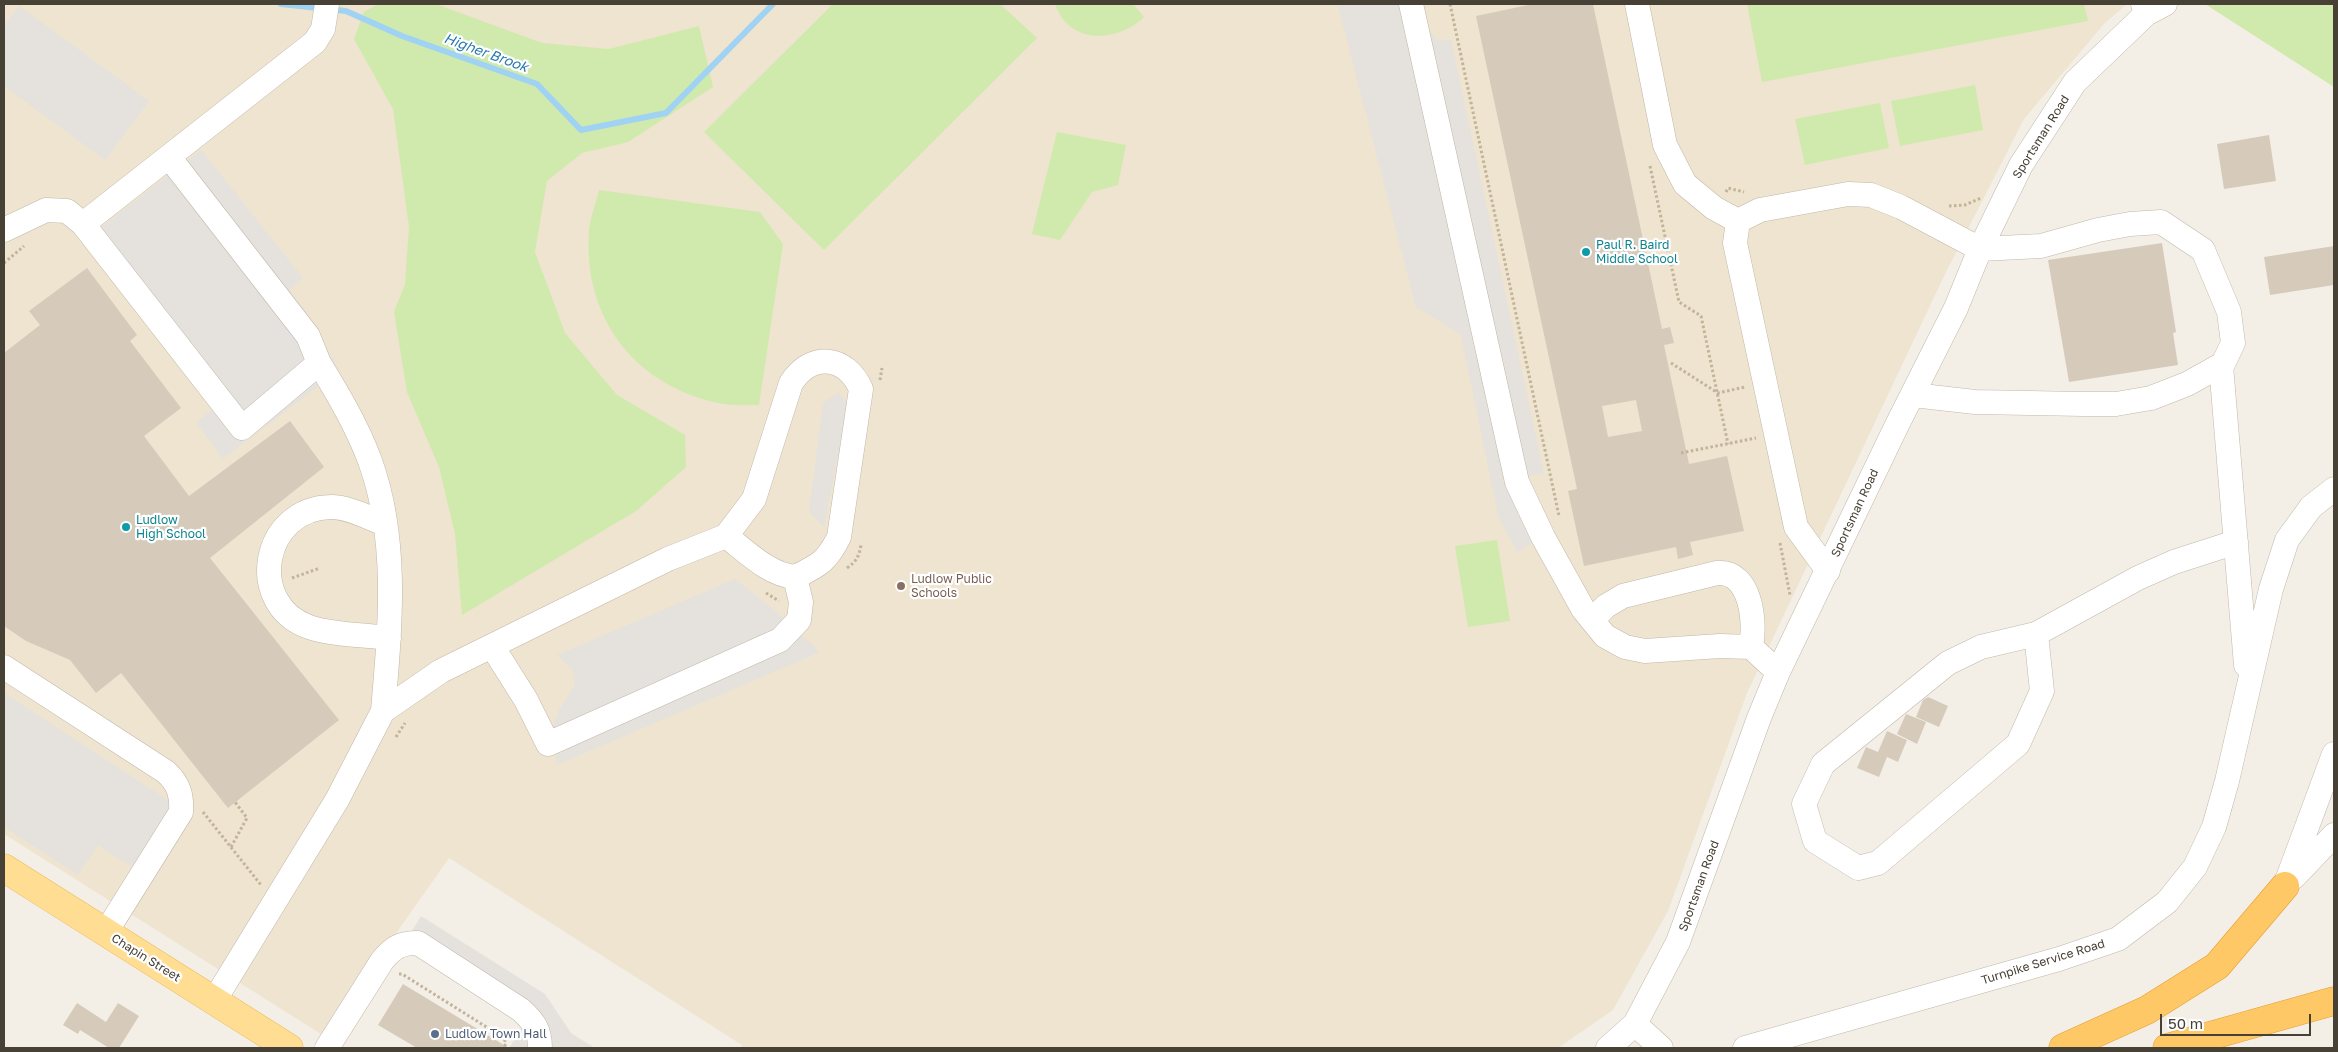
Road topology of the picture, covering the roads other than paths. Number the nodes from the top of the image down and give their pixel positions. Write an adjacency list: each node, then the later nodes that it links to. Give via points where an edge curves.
1 (326, 4): 5 (street, via 322,29 315,42)
2 (1411, 4): 19 (street, via 1517,482 1543,537)
3 (1637, 4): 6 (street, via 1665,145 1685,184 1714,208)
4 (2151, 7): 9 (street, Sportsman Road, via 2075,82 2021,165)
5 (169, 157): 7 (street); 10 (street, via 308,336)
6 (1738, 221): 9 (street, via 1760,210 1848,194 1871,195 1902,207); 17 (street, via 1735,243 1796,527)
7 (83, 224): 8 (street, via 67,211 46,210); 10 (street, via 242,428)
8 (4, 230)
9 (1980, 249): 11 (street, via 2041,246 2098,230 2161,222 2203,250 2228,312 2233,343); 12 (street, Sportsman Road, via 1956,308)
10 (319, 363): 14 (street, via 347,408 370,461)
11 (2221, 365): 12 (street, via 2187,384 2151,398 2116,404 1975,402); 16 (street)
12 (1913, 395): 17 (street, Sportsman Road)
13 (2334, 489): 26 (street, Turnpike Service Road, via 2311,507 2287,540 2271,589)
14 (385, 524): 21 (street, via 390,552); 21 (street, via 332,507 312,510 295,518 281,531 272,548 268,567 271,586 279,604 292,618 309,627)
15 (726, 536): 18 (street); 18 (street, via 754,499 791,382 799,370 815,362 833,362 848,368 861,389 839,536 829,556); 22 (street, via 668,559)
16 (2236, 542): 20 (street, via 2174,562 2138,578); 26 (street)
17 (1828, 571): 25 (street, Sportsman Road)
18 (797, 587): 22 (street, via 799,620 780,640 548,744 526,700)
19 (1592, 620): 23 (street, via 1605,636 1625,647 1645,651); 23 (street, via 1623,596 1728,573 1745,589 1754,631)
20 (2036, 634): 20 (street, via 1981,647 1948,663 1823,764 1804,804 1815,840 1858,868 1878,862 2018,744 2042,691)
21 (389, 638): 27 (street)
22 (492, 646): 27 (street, via 442,671)
23 (1751, 646): 25 (street)
24 (4, 667): 32 (street, via 166,772 180,791 181,812)
25 (1778, 672): 35 (street, Sportsman Road, via 1678,942)
26 (2248, 689): 41 (street, Turnpike Service Road, via 2228,781 2214,827 2196,867 2167,902 2118,939 2059,959)
27 (383, 711): 33 (street, via 337,800)
28 (2334, 754): 31 (street)
29 (2334, 835): 31 (street)
30 (4, 868): 32 (main road, Chapin Street)
31 (2286, 886): 42 (highway, via 2217,966 2147,1010)
32 (106, 932): 33 (main road, Chapin Street)
33 (214, 1001): 36 (main road, Chapin Street)
34 (2334, 1001): 43 (highway)
35 (1635, 1024): 39 (street, Sportsman Road); 40 (street)
36 (289, 1048)
37 (328, 1048): 38 (street, via 382,961 391,950 404,943 418,944 521,1010 540,1033)
38 (540, 1048)
39 (1608, 1048)
40 (1661, 1048)
41 (1745, 1048)
42 (2063, 1048)
43 (2167, 1048)

